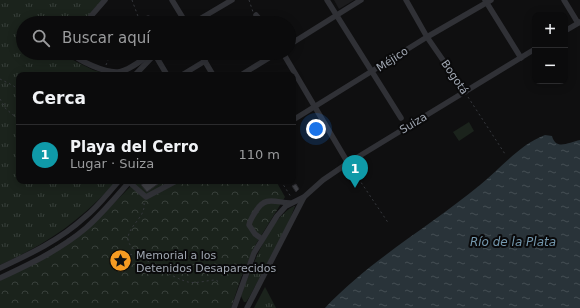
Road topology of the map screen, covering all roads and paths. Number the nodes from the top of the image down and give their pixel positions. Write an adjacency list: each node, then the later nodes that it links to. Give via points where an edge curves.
1 (105, 0): 11 (street)
2 (132, 0): 13 (path)
3 (172, 0): 14 (street)
4 (232, 0): 15 (street)
5 (250, 0): 12 (path)
6 (326, 0): 16 (street)
7 (362, 0): 16 (street)
8 (406, 0): 19 (street, Bogotá)
9 (564, 0): 17 (street)
10 (488, 1): 19 (street, Méjico); 22 (street)
11 (91, 15)
12 (256, 15)
13 (138, 16)
14 (182, 16)
15 (206, 16)
16 (336, 16): 20 (street); 40 (street)
17 (579, 22): 18 (street)
18 (568, 29)
19 (427, 37): 40 (street, Méjico); 44 (street, Bogotá)
20 (296, 41)
21 (532, 51): 22 (street, Suiza)
22 (521, 58): 44 (street, Suiza)
23 (81, 60): 31 (street)
24 (108, 60): 31 (path)
25 (143, 60): 32 (street)
26 (148, 60): 34 (street)
27 (157, 60): 35 (street)
28 (266, 60): 38 (street)
29 (287, 60): 39 (street)
30 (205, 61): 36 (street); 37 (street)
31 (104, 69): 33 (street)
32 (119, 72)
33 (119, 72)
34 (138, 72)
35 (165, 72)
36 (187, 72)
37 (211, 72)
38 (246, 72)
39 (294, 72)
40 (372, 72): 46 (street, Méjico); 49 (street)
41 (296, 76): 46 (street)
42 (0, 79): 43 (path)
43 (16, 89)
44 (465, 92): 50 (path, Bogotá); 51 (street, Suiza)
45 (0, 99): 47 (path, via 6,109)
46 (314, 107): 48 (street, Méjico); 51 (street)
47 (16, 117)
48 (296, 118)
49 (401, 118)
50 (505, 154)
51 (348, 163): 58 (street, Suiza); 60 (path)
52 (116, 184): 64 (street, via 89,214 67,232)
53 (128, 184): 65 (street, via 77,236 36,262)
54 (132, 184): 57 (street)
55 (171, 184): 57 (street, via 151,196)
56 (282, 184): 59 (path)
57 (144, 197): 62 (path, via 145,205 141,217 128,237 128,244)
58 (304, 197): 59 (street, Suiza); 68 (street)
59 (292, 202): 61 (street, via 277,216); 61 (street, via 262,202 249,225)
60 (389, 224)
61 (262, 239): 67 (street, via 245,277)
62 (135, 252): 63 (path); 66 (path, via 160,270 179,279 190,282 216,280)
63 (130, 255)
64 (0, 268)
65 (0, 278)
66 (220, 283)
67 (238, 301): 68 (street); 69 (street)
68 (247, 307)
69 (234, 308)

